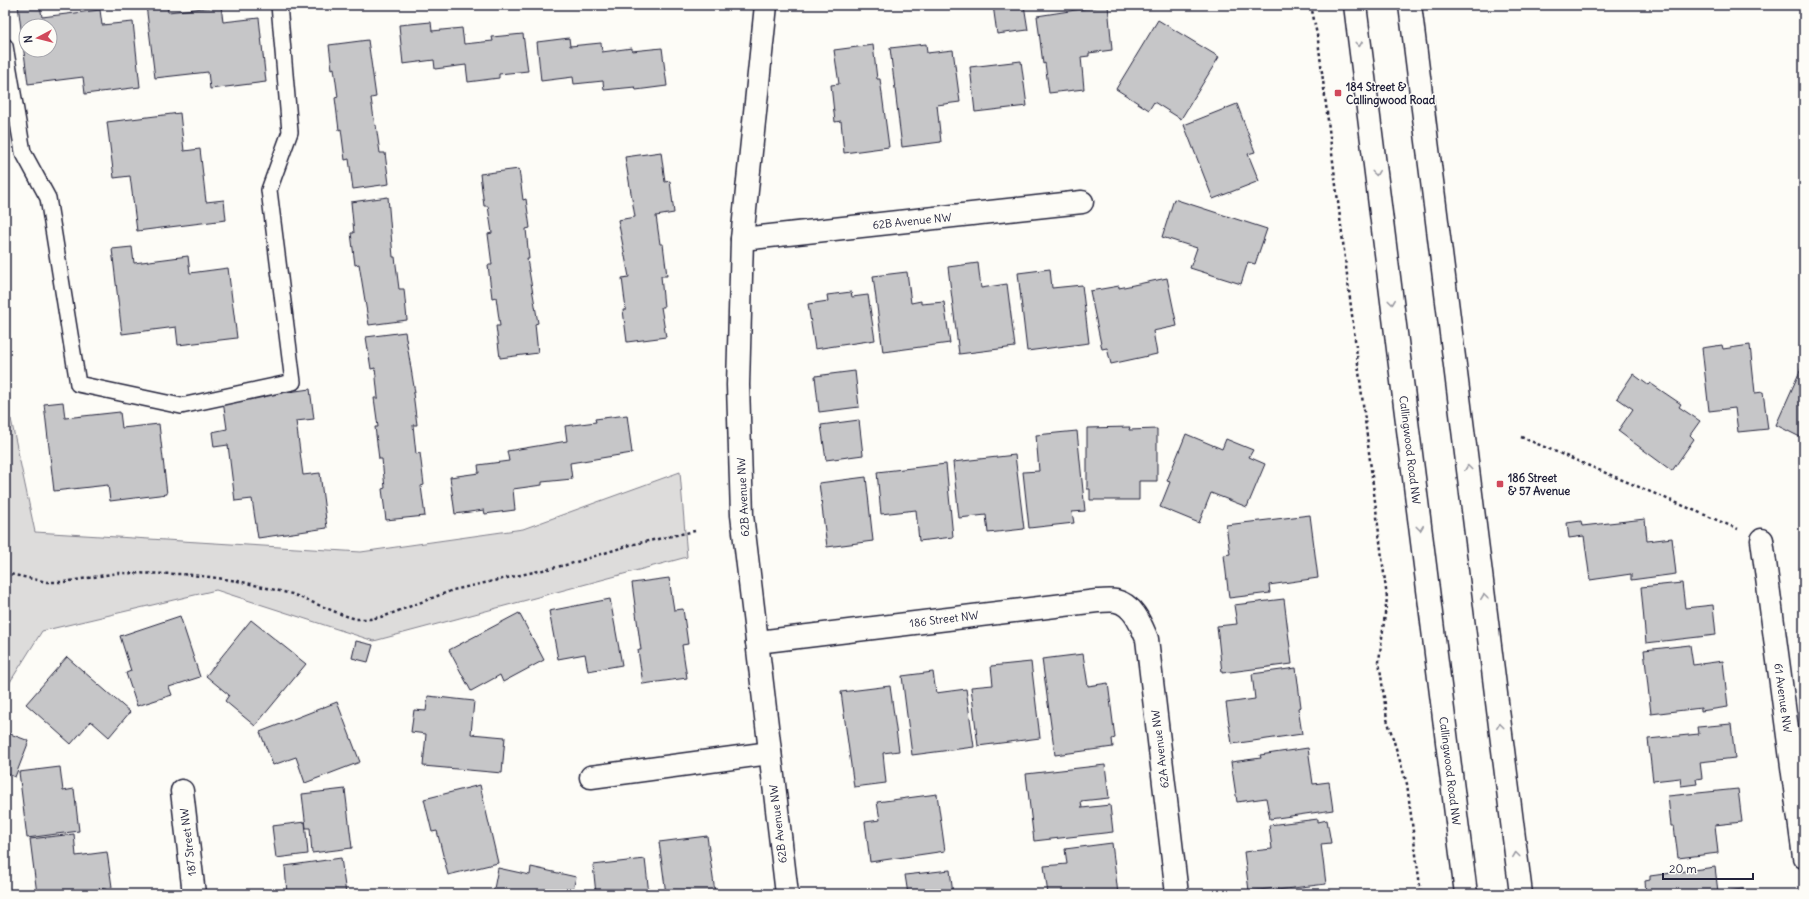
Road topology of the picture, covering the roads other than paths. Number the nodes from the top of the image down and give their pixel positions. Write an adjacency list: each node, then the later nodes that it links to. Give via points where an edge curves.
1 (279, 5): 5 (lane, via 290,132 269,190 293,382 181,406 78,384 48,198 23,152)
2 (766, 5): 7 (street, 62B Avenue NW)
3 (1354, 5): 18 (street, Callingwood Road NW, one-way to 18)
4 (1410, 5): 19 (street, one-way to 4)
5 (5, 46)
6 (1082, 202): 7 (street, 62B Avenue NW)
7 (742, 239): 10 (street, 62B Avenue NW, via 738,385 742,499)
8 (1762, 540): 14 (street, 61 Avenue NW)
9 (1130, 608): 10 (street, 186 Street NW, via 1117,601 1097,601); 17 (street, 62A Avenue NW, via 1146,640)
10 (757, 642): 11 (street, 62B Avenue NW)
11 (770, 753): 12 (street); 16 (street, 62B Avenue NW)
12 (591, 777)
13 (182, 791): 15 (street, 187 Street NW)
14 (1804, 857)
15 (194, 894)
16 (787, 894)
17 (1178, 894)
18 (1466, 894)
19 (1521, 894)

